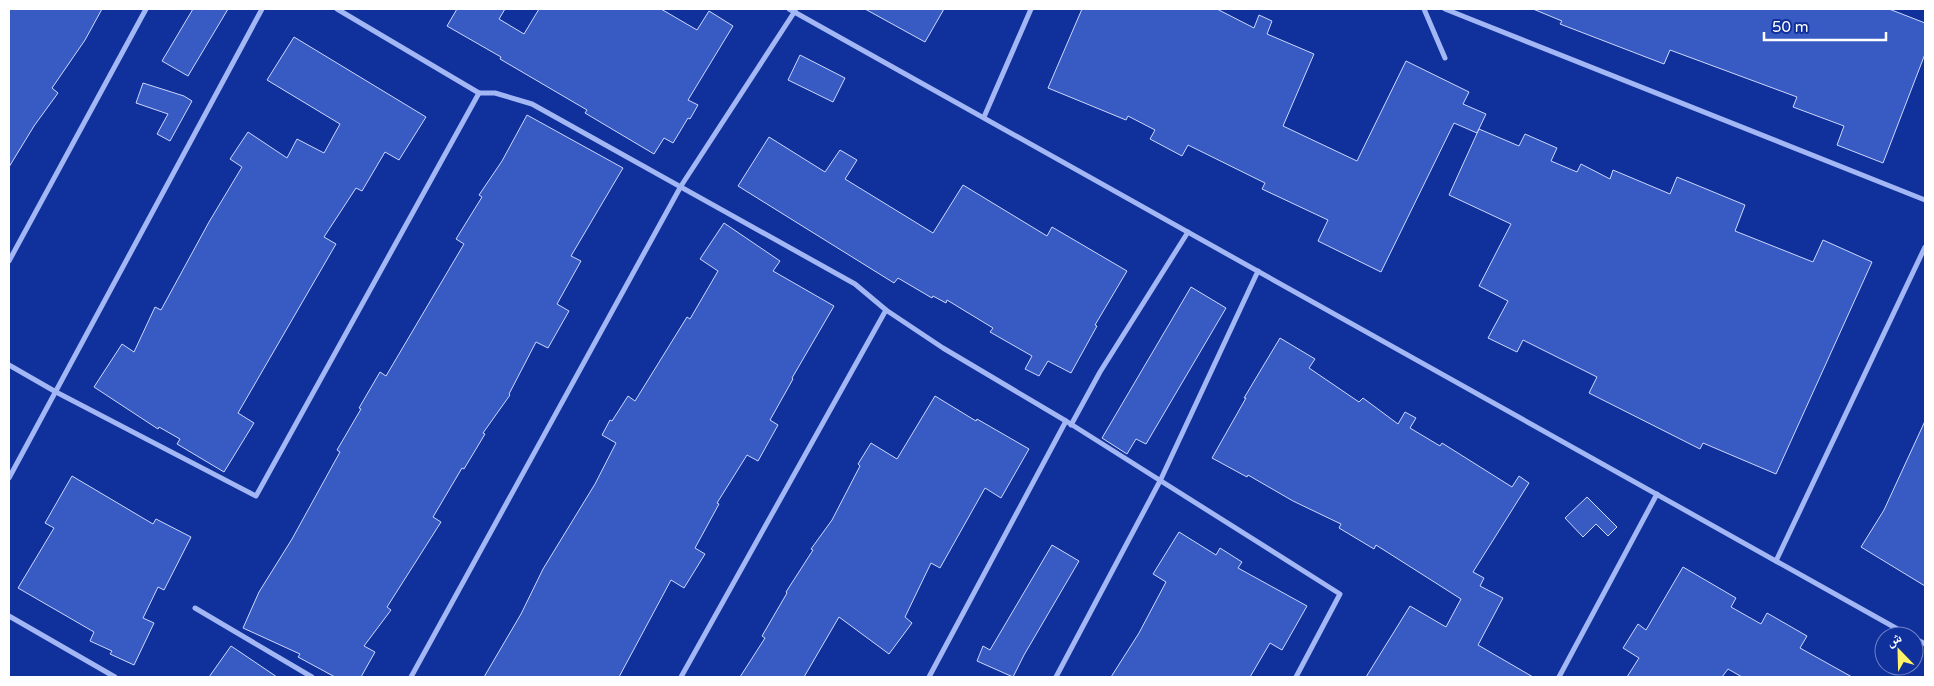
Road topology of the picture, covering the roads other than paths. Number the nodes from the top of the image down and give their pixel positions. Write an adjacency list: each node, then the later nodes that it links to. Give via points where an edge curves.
1 (146, 9): 15 (street)
2 (262, 9): 19 (street)
3 (337, 9): 9 (street)
4 (1031, 9): 10 (street)
5 (1424, 9): 8 (street)
6 (1445, 9): 12 (street)
7 (793, 10): 10 (street); 11 (street)
8 (1445, 58)
9 (479, 93): 11 (street, via 495,93 532,104); 19 (street, via 256,496)
10 (984, 117): 13 (street)
11 (681, 186): 17 (street, via 855,284); 31 (street)
12 (1925, 200)
13 (1188, 232): 16 (street); 21 (street)
14 (1925, 247): 25 (street)
15 (9, 261)
16 (1258, 271): 23 (street); 24 (street)
17 (886, 310): 20 (street); 32 (street)
18 (9, 365): 19 (street)
19 (56, 392): 22 (street)
20 (1066, 421): 21 (street); 33 (street)
21 (1071, 424): 23 (street)
22 (9, 478)
23 (1160, 481): 34 (street); 35 (street, via 1340,594)
24 (1657, 494): 25 (street); 36 (street)
25 (1776, 561): 28 (street)
26 (196, 608): 30 (street)
27 (9, 616): 29 (street)
28 (1892, 626)
29 (115, 677)
30 (312, 677)
31 (411, 677)
32 (681, 677)
33 (929, 677)
34 (1056, 677)
35 (1296, 677)
36 (1559, 677)

